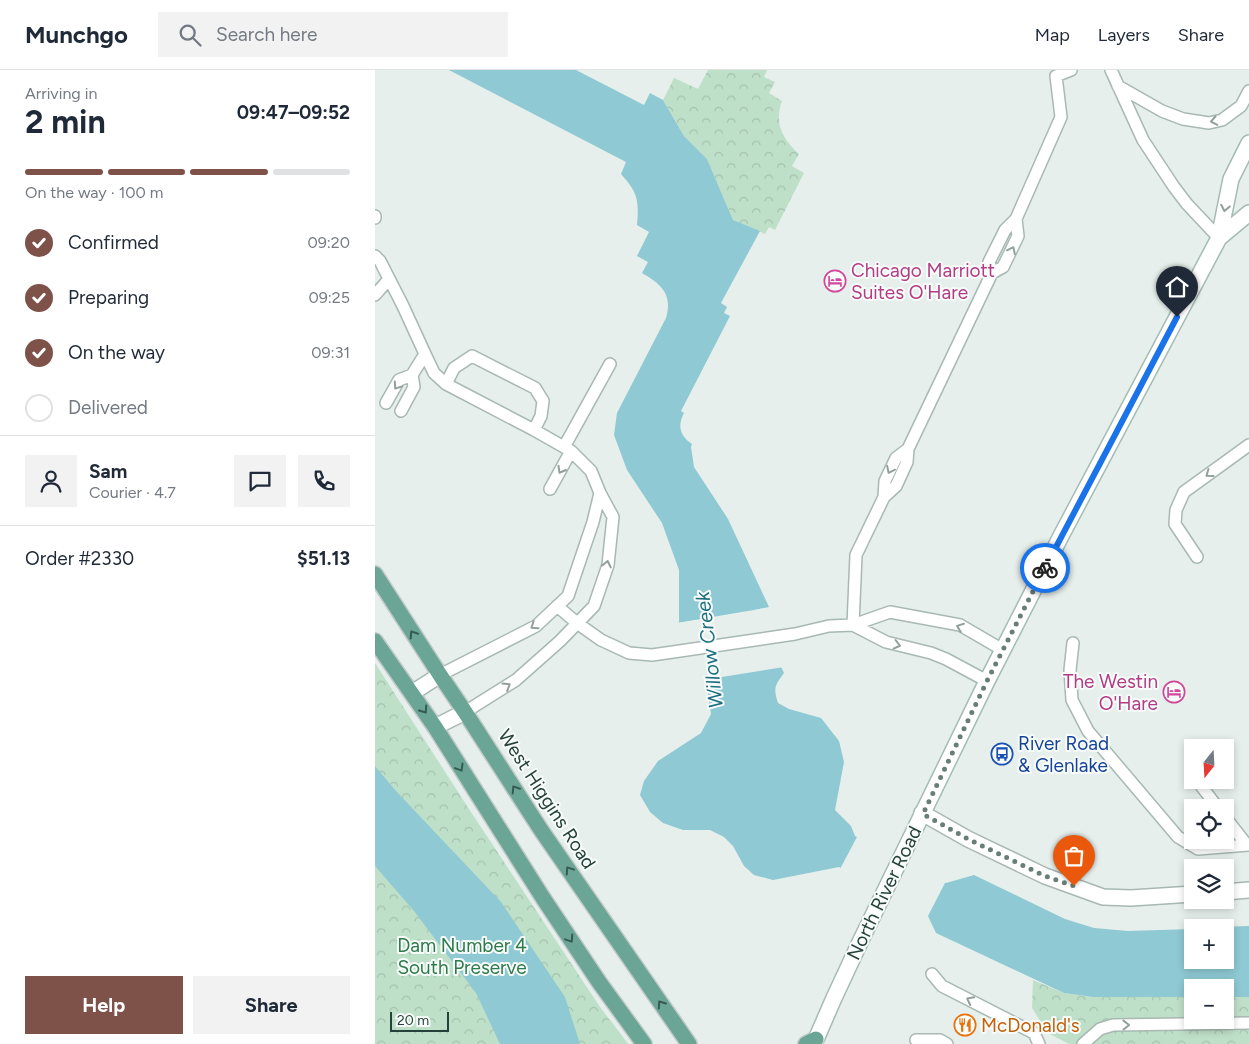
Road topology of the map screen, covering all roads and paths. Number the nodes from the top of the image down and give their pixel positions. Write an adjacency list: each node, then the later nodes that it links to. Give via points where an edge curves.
1 (1071, 70): 26 (lane, via 1056,76 1061,117 1016,219 1005,230 989,262 992,272 908,449 907,462 896,486 884,498 856,555)
2 (1111, 70): 3 (lane)
3 (1118, 85): 4 (lane, one-way to 3, via 1241,106 1222,120 1209,123 1183,119 1162,111); 7 (lane, via 1143,140 1174,187)
4 (1249, 91)
5 (1249, 143): 7 (main road, North River Road, one-way to 7, via 1231,179)
6 (1249, 213): 7 (main road, North River Road)
7 (1219, 238): 29 (main road, North River Road)
8 (375, 256): 9 (lane)
9 (389, 279): 10 (lane); 11 (lane)
10 (375, 294)
11 (425, 354): 13 (lane); 14 (lane, via 434,373)
12 (611, 364): 19 (lane)
13 (412, 375): 15 (lane, one-way to 15, via 399,380); 16 (lane, via 414,387)
14 (446, 384): 17 (lane); 17 (lane, via 454,368 473,356 535,388 543,401 541,416)
15 (386, 403)
16 (401, 411)
17 (533, 430): 19 (lane)
18 (1249, 446): 22 (lane, one-way to 22, via 1185,492 1176,510 1175,524)
19 (568, 449): 20 (lane, one-way to 20); 21 (lane, via 591,471)
20 (550, 489)
21 (600, 493): 24 (lane, via 568,596); 25 (lane, one-way to 21, via 594,606 608,565 613,517)
22 (1197, 557)
23 (375, 574): 30 (main road, West Higgins Road, one-way to 23)
24 (557, 606): 25 (lane); 30 (lane, one-way to 30, via 536,626)
25 (577, 623): 26 (lane, via 601,640 629,653 652,655 829,626); 33 (lane, one-way to 25, via 517,680)
26 (853, 625): 29 (lane, one-way to 26, via 960,625 891,612); 31 (lane, one-way to 31, via 886,642 946,659)
27 (375, 641): 32 (main road)
28 (1073, 643): 39 (lane, via 1070,670 1072,700 1088,731 1177,837 1198,849)
29 (1003, 650): 31 (main road, North River Road)
30 (440, 675): 32 (main road); 33 (main road, West Higgins Road)
31 (987, 681): 37 (main road, North River Road)
32 (412, 693): 34 (main road, one-way to 34)
33 (465, 712): 34 (main road); 48 (main road, West Higgins Road, one-way to 33, via 541,830)
34 (435, 727): 47 (main road, one-way to 47, via 543,898)
35 (1204, 789): 36 (lane)
36 (1211, 799)
37 (923, 814): 42 (main road, via 1045,876 1103,896); 46 (main road, North River Road)
38 (1234, 828): 39 (lane)
39 (1248, 845)
40 (1249, 890): 41 (main road)
41 (1234, 891)
42 (1184, 895)
43 (932, 974): 50 (lane, one-way to 43, via 1034,1033 942,986)
44 (1249, 1023): 51 (lane, one-way to 44, via 1100,1029 1113,1025)
45 (915, 1040): 49 (lane, via 940,1040)
46 (812, 1042)
47 (644, 1044)
48 (689, 1044)
49 (947, 1044)
50 (1039, 1044)
51 (1083, 1044)

